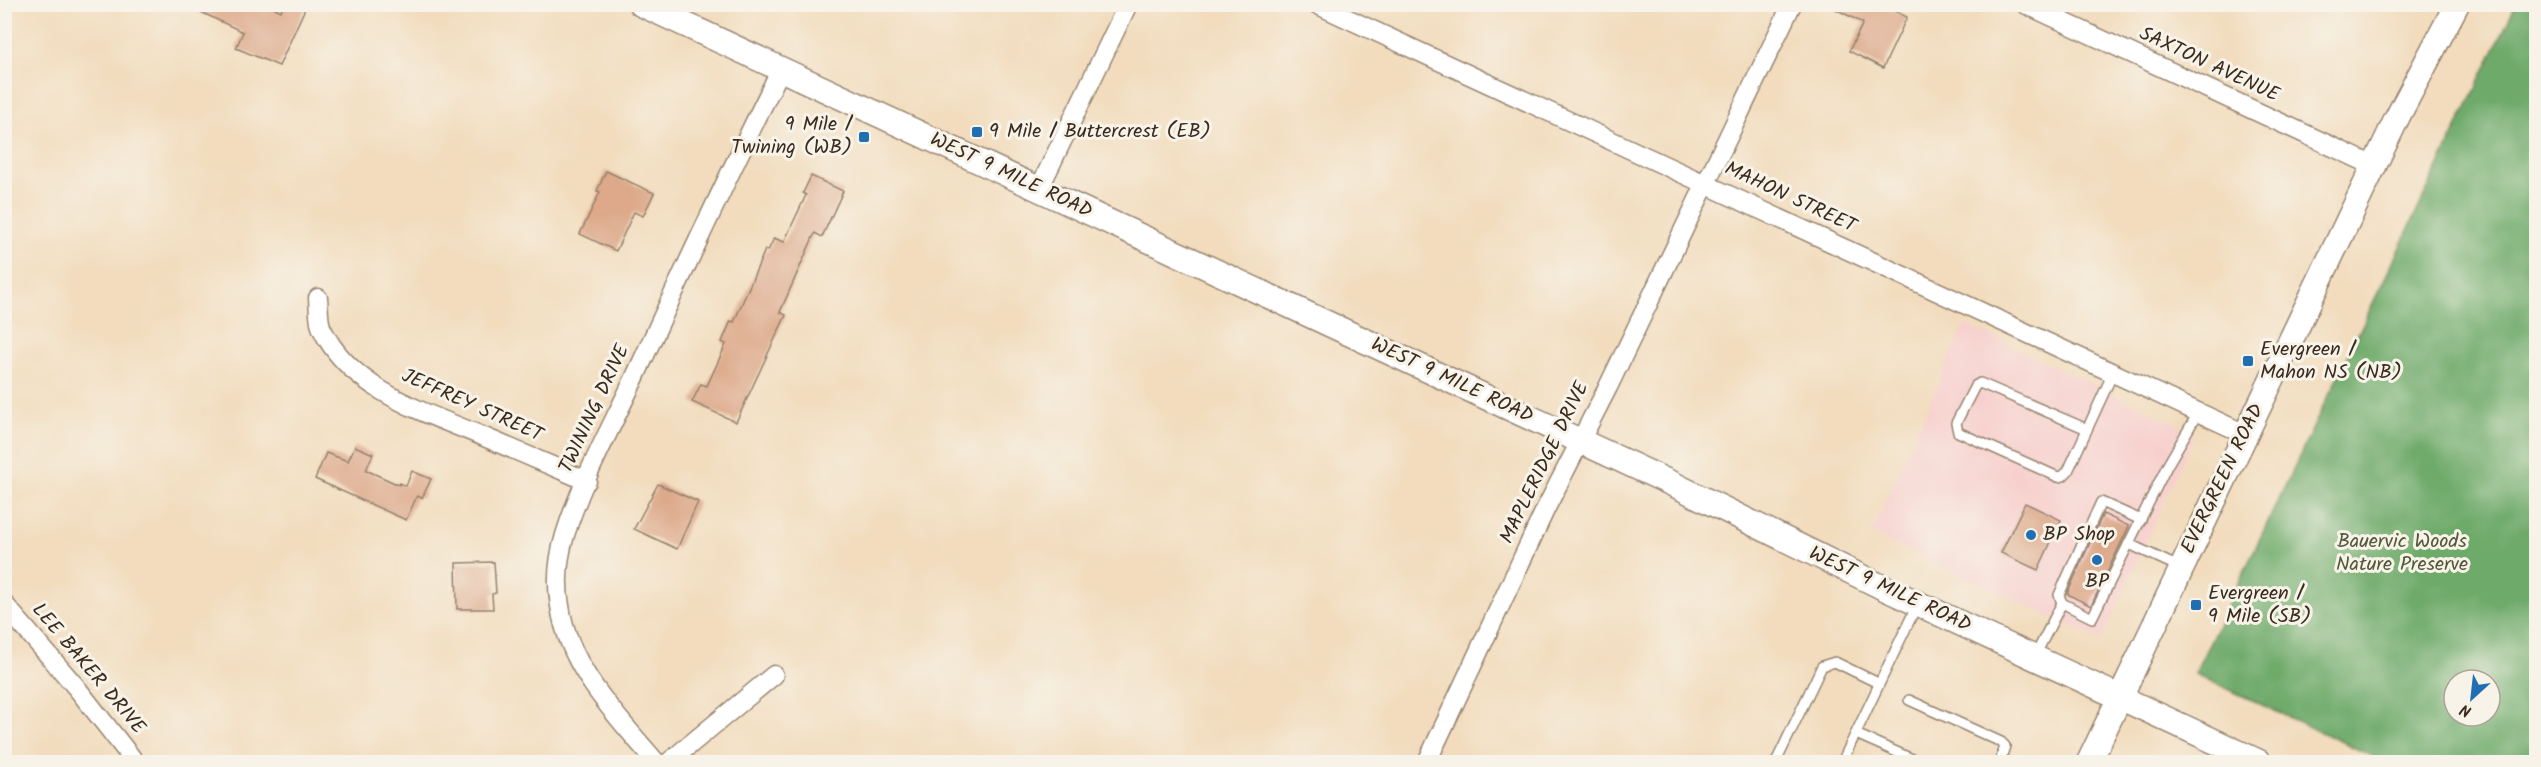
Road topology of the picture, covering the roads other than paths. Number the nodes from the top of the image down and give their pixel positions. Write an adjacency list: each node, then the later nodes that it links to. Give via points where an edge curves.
1 (641, 4): 7 (main road, WEST 9 MILE ROAD)
2 (1128, 4): 10 (street)
3 (1316, 4): 9 (street, MAHON STREET)
4 (1792, 4): 9 (street, MAPLERIDGE DRIVE)
5 (2025, 4): 8 (street, SAXTON AVENUE)
6 (2457, 4): 8 (main road, EVERGREEN ROAD)
7 (780, 69): 10 (main road, WEST 9 MILE ROAD); 17 (street, TWINING DRIVE)
8 (2374, 166): 15 (main road, EVERGREEN ROAD)
9 (1706, 184): 12 (street, MAHON STREET); 16 (street, MAPLERIDGE DRIVE)
10 (1039, 189): 16 (main road, WEST 9 MILE ROAD)
11 (318, 298): 17 (street, JEFFREY STREET, via 321,327 328,340 341,357 372,383 417,409)
12 (2113, 374): 13 (street, MAHON STREET); 14 (lane)
13 (2198, 412): 15 (street, MAHON STREET); 18 (lane)
14 (2087, 429): 14 (lane, via 2068,471 2058,477 1958,432 1956,423 1980,383)
15 (2245, 434): 20 (main road, EVERGREEN ROAD)
16 (1581, 442): 21 (main road, WEST 9 MILE ROAD); 33 (street, MAPLERIDGE DRIVE)
17 (587, 481): 31 (street, TWINING DRIVE, via 561,553 558,587 563,622 573,652 588,678)
18 (2141, 520): 19 (lane); 22 (lane, via 2101,502 2059,595)
19 (2129, 544): 20 (lane); 22 (lane, via 2092,618)
20 (2181, 568): 27 (main road, EVERGREEN ROAD)
21 (1918, 603): 24 (main road, WEST 9 MILE ROAD); 26 (lane)
22 (2062, 603): 24 (lane)
23 (4, 604): 30 (street, LEE BAKER DRIVE)
24 (2034, 658): 27 (main road, WEST 9 MILE ROAD)
25 (774, 675): 32 (street)
26 (1878, 683): 29 (lane); 34 (lane, via 1835,662 1822,666)
27 (2120, 698): 38 (main road, EVERGREEN ROAD); 39 (main road, WEST 9 MILE ROAD)
28 (1909, 700): 37 (lane, via 2001,742 2005,751)
29 (1856, 734): 35 (lane); 36 (lane)
30 (135, 762)
31 (656, 762)
32 (669, 762)
33 (1427, 762)
34 (1776, 762)
35 (1842, 762)
36 (1919, 762)
37 (2000, 762)
38 (2089, 762)
39 (2259, 762)

